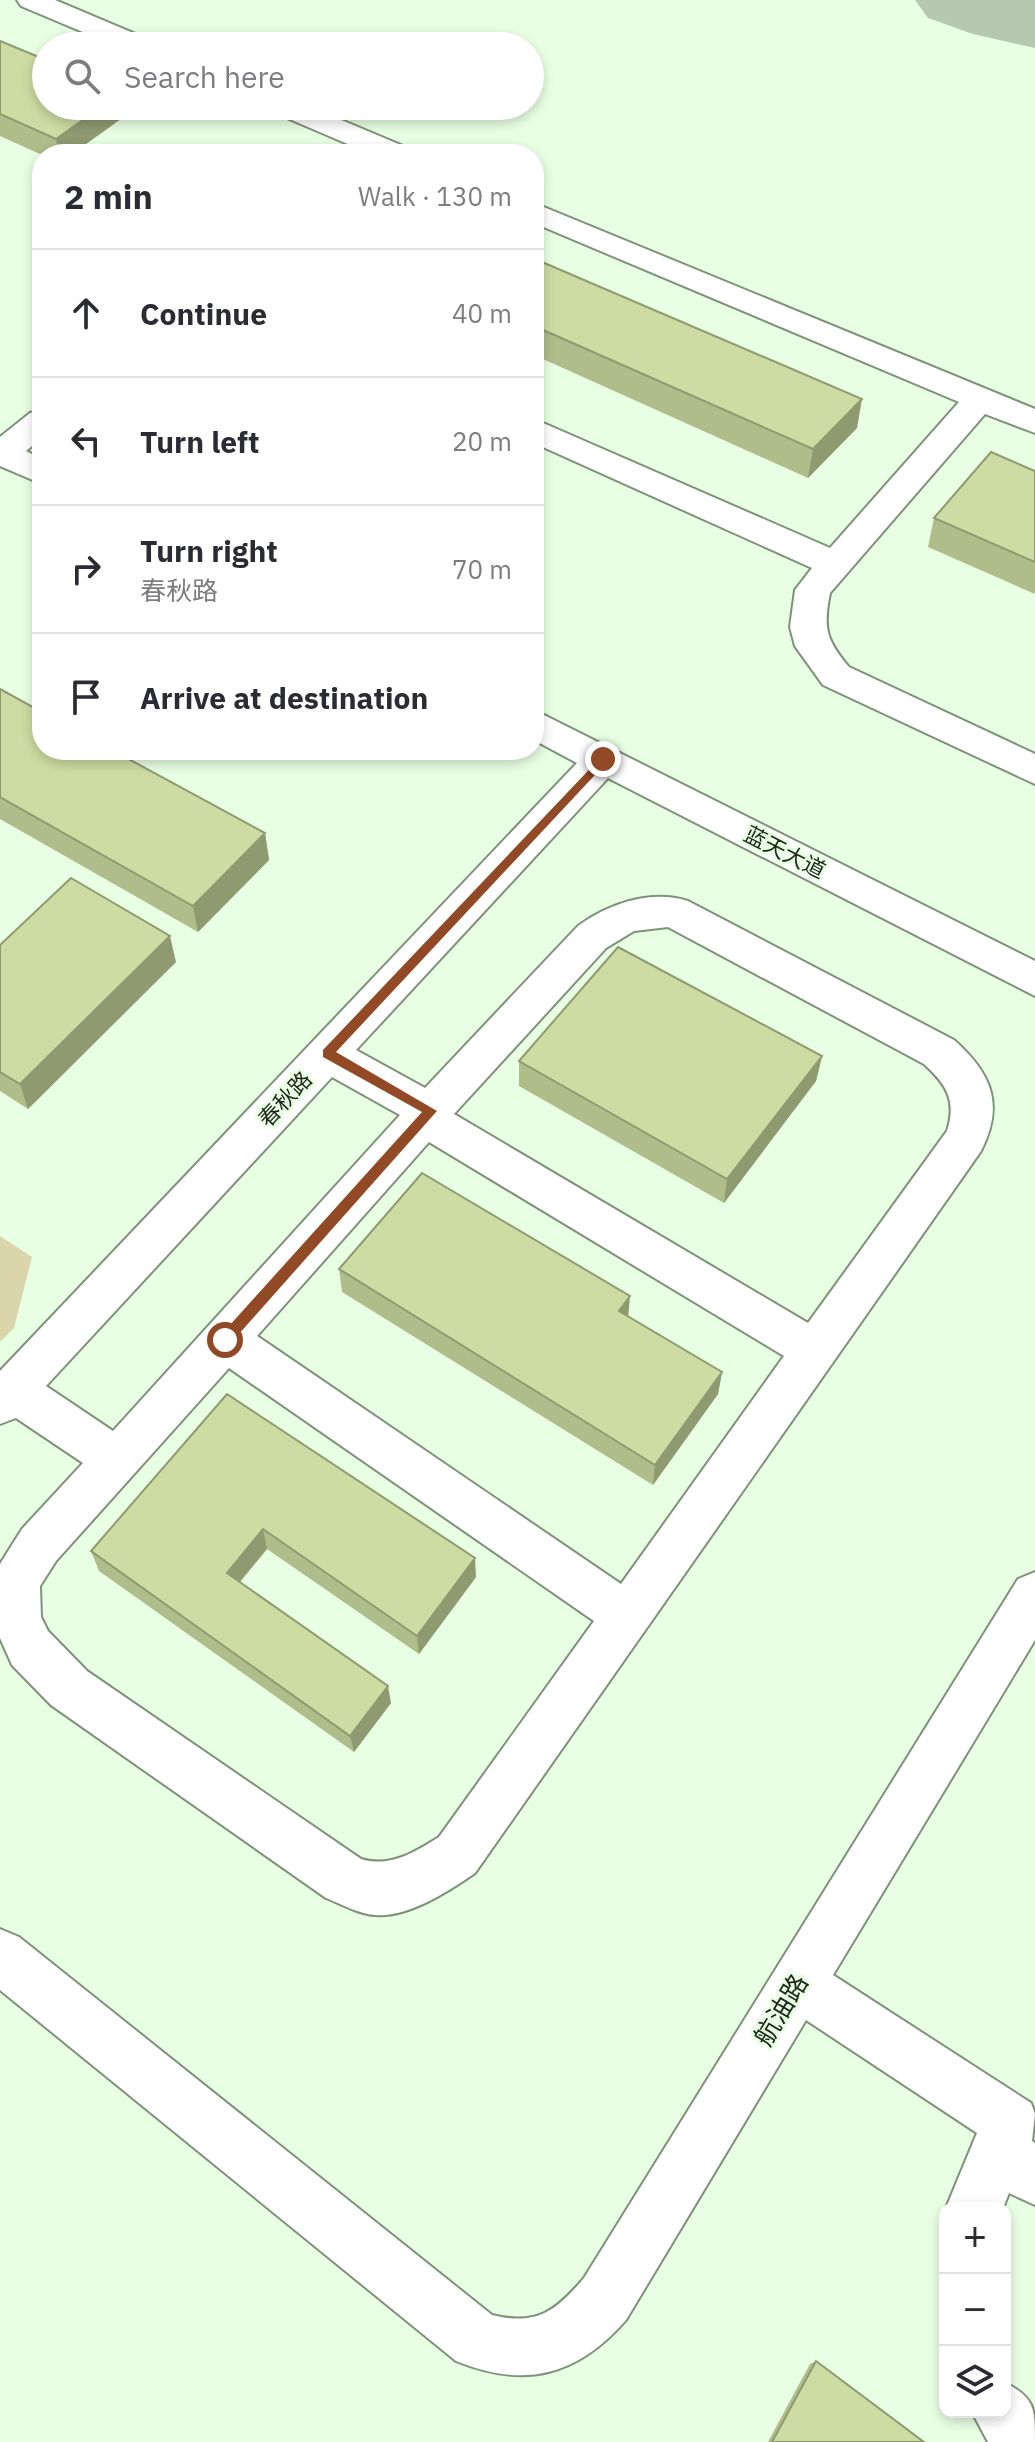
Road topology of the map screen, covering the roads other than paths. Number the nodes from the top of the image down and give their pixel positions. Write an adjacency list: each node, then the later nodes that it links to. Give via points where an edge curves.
1 (31, 0): 2 (street)
2 (107, 32)
3 (315, 120): 4 (street)
4 (370, 144)
5 (544, 216): 6 (street)
6 (980, 399): 7 (street); 12 (street)
7 (1035, 422)
8 (32, 429): 10 (street)
9 (544, 434): 12 (street)
10 (1, 453): 11 (street)
11 (32, 468)
12 (835, 564): 15 (street, via 813,590 805,623 815,654 836,676)
13 (544, 729): 14 (street, 蓝天大道)
14 (603, 759): 16 (street, 蓝天大道); 17 (street, 春秋路)
15 (1035, 770)
16 (1035, 980)
17 (327, 1054): 18 (street); 21 (street, 春秋路)
18 (428, 1114): 19 (street); 20 (street); 20 (street, via 592,937 609,923 653,911 674,912 939,1052 960,1070 973,1095 970,1129)
19 (225, 1340): 22 (street); 24 (street)
20 (815, 1351): 24 (street)
21 (6, 1396): 22 (street)
22 (117, 1460): 24 (street, via 39,1545 16,1582 16,1618 30,1648 69,1688 345,1879 376,1889 433,1872 457,1855)
23 (1035, 1595): 26 (street, 航油路)
24 (627, 1616)
25 (0, 1956): 26 (street, 航油路, via 477,2340 522,2350 569,2335 605,2299)
26 (797, 1983): 27 (street, via 1011,2123)
27 (1016, 2164): 28 (street)
28 (980, 2202)
29 (1007, 2418): 30 (street)
30 (1025, 2442)

